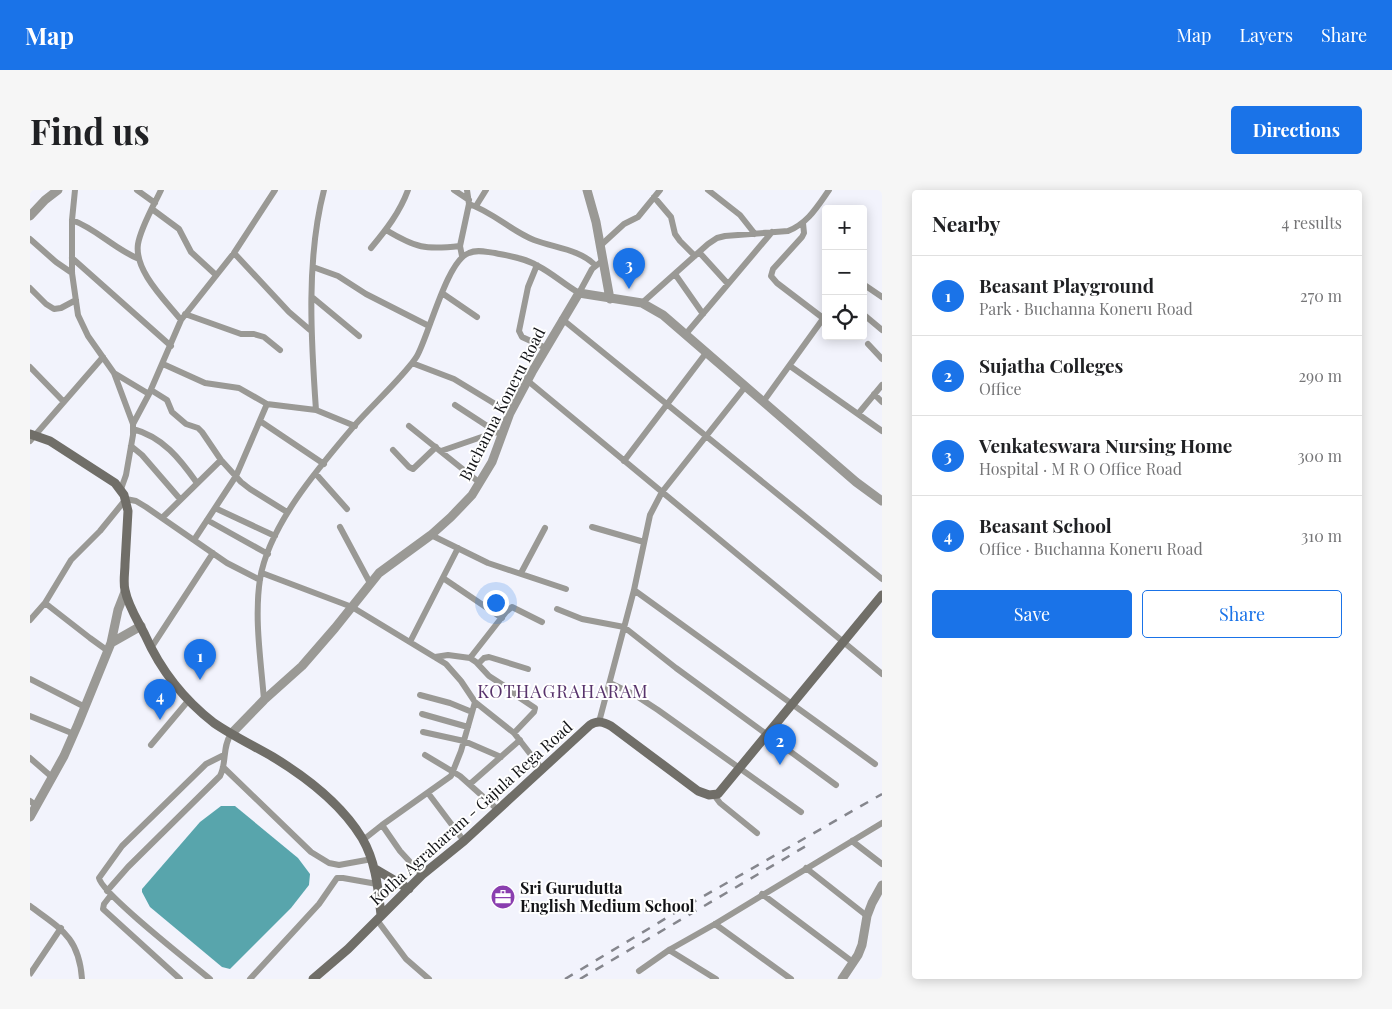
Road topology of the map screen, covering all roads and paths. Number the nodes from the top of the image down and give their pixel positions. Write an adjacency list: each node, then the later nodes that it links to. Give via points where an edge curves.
1 (58, 190): 18 (street)
2 (75, 190): 19 (street)
3 (137, 190): 17 (street)
4 (161, 190): 17 (street)
5 (273, 190): 28 (street)
6 (324, 190): 35 (street)
7 (408, 190): 21 (street)
8 (454, 190): 16 (street)
9 (467, 190): 16 (street)
10 (486, 190): 16 (street)
11 (587, 190): 26 (street)
12 (660, 190): 15 (street)
13 (708, 190): 23 (street, via 740,215)
14 (829, 190): 20 (street)
15 (654, 197): 26 (street, via 638,217 624,224); 29 (street, via 671,218 680,241)
16 (471, 203): 25 (street); 33 (street, via 519,234)
17 (154, 206): 32 (street, via 138,244); 38 (street, via 179,229 191,252)
18 (30, 216)
19 (72, 220): 31 (street); 32 (street, via 91,228 120,251)
20 (803, 224): 22 (street, via 788,231); 51 (street, via 802,237 773,269 771,276 776,283)
21 (386, 230): 25 (street, via 418,246 434,249); 27 (street)
22 (772, 232): 23 (street); 39 (street)
23 (755, 234): 29 (street, via 717,238)
24 (30, 239): 36 (street)
25 (460, 246): 30 (street)
26 (600, 246): 33 (street)
27 (371, 248)
28 (234, 253): 38 (street); 58 (street)
29 (697, 254): 37 (street); 39 (street)
30 (462, 256): 34 (street, via 480,251 511,256); 43 (street)
31 (72, 258): 36 (street); 63 (street)
32 (139, 259): 55 (street, via 150,281)
33 (599, 263): 42 (street); 46 (street)
34 (537, 265): 42 (street); 64 (street, via 528,287 518,331 522,337)
35 (313, 267): 45 (street); 57 (street, via 338,276)
36 (72, 273): 47 (street)
37 (675, 274): 48 (street); 50 (street)
38 (216, 275): 49 (street)
39 (728, 284): 50 (street)
40 (867, 287): 44 (street)
41 (30, 288): 47 (street, via 54,309)
42 (579, 292): 46 (street); 54 (street, Buchanna Koneru Road)
43 (442, 293): 52 (street); 57 (street)
44 (882, 297)
45 (312, 298): 58 (street); 61 (street)
46 (610, 299): 48 (street)
47 (76, 300): 67 (street, via 78,315)
48 (642, 303): 60 (street, via 663,315)
49 (185, 314): 55 (street); 65 (street, via 241,334 264,337)
50 (703, 314): 60 (street)
51 (822, 315)
52 (476, 317)
53 (867, 317): 59 (street)
54 (562, 319): 64 (street, Buchanna Koneru Road); 83 (street)
55 (181, 320): 63 (street)
56 (822, 321): 71 (street)
57 (429, 326): 69 (street, via 422,348)
58 (310, 330): 85 (street)
59 (882, 330)
60 (685, 335): 66 (street)
61 (359, 336)
62 (868, 344): 68 (street)
63 (171, 346): 70 (street)
64 (546, 348): 74 (street, Buchanna Koneru Road)
65 (280, 350)
66 (706, 353): 76 (street); 83 (street)
67 (103, 358): 73 (street); 79 (street)
68 (882, 359)
69 (412, 363): 86 (street, via 454,379); 89 (street)
70 (163, 364): 77 (street); 82 (street, via 205,382 239,388)
71 (790, 366): 80 (street); 87 (street)
72 (30, 367): 79 (street)
73 (114, 373): 77 (street); 91 (street)
74 (528, 380): 86 (street, Buchanna Koneru Road); 100 (street)
75 (882, 385): 78 (street)
76 (745, 387): 80 (street); 94 (street)
77 (150, 392): 91 (street); 99 (street, via 167,400 172,412 186,424 198,428)
78 (874, 394): 81 (street); 87 (street)
79 (64, 402): 95 (street)
80 (763, 402): 110 (street)
81 (882, 402)
82 (267, 404): 85 (street); 88 (street)
83 (668, 404): 94 (street); 100 (street)
84 (455, 405): 93 (street)
85 (316, 410): 89 (street)
86 (510, 414): 93 (street, Buchanna Koneru Road)
87 (858, 414): 92 (street)
88 (260, 420): 101 (street); 103 (street)
89 (355, 426): 101 (street)
90 (410, 426): 97 (street)
91 (133, 427): 96 (street); 104 (street, via 145,432 179,458)
92 (882, 431)
93 (499, 433): 97 (street); 105 (street, Buchanna Koneru Road, via 492,462)
94 (708, 436): 107 (street); 129 (street)
95 (31, 437): 106 (main road, via 50,441 108,477)
96 (131, 446): 106 (street); 109 (street)
97 (438, 449): 98 (street, via 413,469); 105 (street)
98 (393, 450)
99 (221, 460): 103 (street); 104 (street)
100 (624, 461): 107 (street)
101 (324, 464): 102 (street)
102 (316, 474): 112 (street); 113 (street)
103 (236, 476): 111 (street); 113 (street, via 250,489)
104 (197, 483): 109 (street)
105 (480, 484): 119 (street, Buchanna Koneru Road)
106 (121, 489): 108 (main road)
107 (662, 492): 122 (street, via 650,515); 144 (street)
108 (126, 499): 114 (street, via 136,501); 133 (main road); 135 (street, via 71,560)
109 (180, 499): 114 (street)
110 (882, 501)
111 (215, 508): 115 (street); 120 (street)
112 (347, 509)
113 (288, 512): 120 (street)
114 (162, 518): 121 (street)
115 (207, 520): 121 (street); 125 (street)
116 (340, 527): 130 (street)
117 (592, 527): 122 (street)
118 (545, 528): 126 (street)
119 (431, 535): 123 (street); 130 (street, Buchanna Koneru Road, via 390,564)
120 (275, 536): 125 (street)
121 (194, 540): 124 (street)
122 (644, 542): 132 (street)
123 (458, 548): 126 (street, via 488,563); 128 (street)
124 (213, 553): 127 (street, via 227,563); 146 (street)
125 (268, 554): 127 (street)
126 (521, 573): 131 (street)
127 (261, 577): 136 (street); 155 (street, via 259,644)
128 (443, 578): 138 (street); 143 (street)
129 (882, 579)
130 (370, 583): 136 (street, Buchanna Koneru Road)
131 (566, 589)
132 (634, 590): 142 (street); 158 (street)
133 (125, 592): 141 (main road); 145 (street)
134 (882, 595): 144 (main road)
135 (45, 603): 139 (street); 145 (street, via 90,638)
136 (352, 607): 143 (street); 155 (street, Buchanna Koneru Road, via 302,666)
137 (557, 610): 142 (street, via 582,619)
138 (502, 618): 140 (street, via 512,607); 148 (street)
139 (30, 620)
140 (542, 622)
141 (140, 626): 145 (street); 146 (main road)
142 (624, 627): 153 (street); 169 (street)
143 (410, 642): 147 (street)
144 (843, 643): 151 (street); 158 (main road)
145 (110, 647): 159 (street)
146 (151, 648): 156 (main road, via 161,667)
147 (436, 657): 148 (street); 157 (street, via 454,673)
148 (470, 658): 149 (street)
149 (478, 664): 150 (street, via 489,657); 166 (street, via 489,676 535,708)
150 (528, 669)
151 (882, 674)
152 (30, 679): 159 (street)
153 (610, 683): 163 (street); 179 (street, via 658,710)
154 (420, 695): 160 (street)
155 (264, 700): 168 (street, Buchanna Koneru Road)
156 (188, 701): 168 (main road); 172 (street)
157 (475, 702): 160 (street); 166 (street)
158 (793, 703): 169 (main road); 177 (street)
159 (85, 707): 167 (street)
160 (472, 712): 164 (street)
161 (422, 714): 164 (street)
162 (30, 716): 167 (street)
163 (599, 722): 180 (main road, Kotha Agraharam - Gajula Rega Road, via 590,725); 186 (main road, Kotha Agraharam - Gajula Rega Road, via 611,726 698,791)
164 (468, 726): 171 (street)
165 (423, 732): 171 (street)
166 (514, 733): 170 (street)
167 (74, 734): 182 (street)
168 (231, 734): 174 (street); 194 (main road, via 274,758 328,798)
169 (767, 734): 179 (main road); 184 (street)
170 (520, 740): 175 (street); 180 (street)
171 (464, 742): 175 (street); 181 (street)
172 (151, 745)
173 (425, 754): 181 (street)
174 (224, 755): 178 (street); 205 (street, via 201,769 122,846 98,878)
175 (501, 757): 183 (street)
176 (30, 758): 182 (street)
177 (875, 764)
178 (223, 767): 197 (street, via 311,852 339,866); 205 (street, via 220,776 128,867)
179 (740, 768): 186 (main road); 189 (street)
180 (542, 769): 188 (main road, Kotha Agraharam - Gajula Rega Road)
181 (454, 771): 183 (street); 185 (street, via 448,780)
182 (53, 778): 187 (street)
183 (470, 784): 188 (street)
184 (836, 785)
185 (428, 793): 192 (street); 195 (street)
186 (714, 795): 193 (street)
187 (33, 804): 190 (street)
188 (498, 810): 195 (main road, Kotha Agraharam - Gajula Rega Road)
189 (802, 812)
190 (30, 817)
191 (882, 823): 196 (street)
192 (382, 825): 194 (street); 201 (street)
193 (757, 833)
194 (363, 840): 197 (main road)
195 (464, 841): 201 (main road, Kotha Agraharam - Gajula Rega Road)
196 (852, 841): 198 (street); 199 (street)
197 (372, 859): 200 (main road)
198 (882, 864)
199 (806, 868): 206 (street); 208 (street)
200 (375, 869): 202 (main road); 204 (main road)
201 (422, 875): 204 (main road, Kotha Agraharam - Gajula Rega Road)
202 (377, 884): 209 (main road); 219 (street, via 337,878 315,908)
203 (882, 885): 208 (street)
204 (409, 888): 209 (main road, Kotha Agraharam - Gajula Rega Road)
205 (109, 893): 217 (street, via 103,909); 218 (street)
206 (762, 894): 210 (street); 213 (street)
207 (31, 908): 211 (street)
208 (867, 916): 213 (street, via 862,945)
209 (379, 917): 220 (main road, Kotha Agraharam - Gajula Rega Road); 221 (street, via 406,959)
210 (715, 924): 212 (street); 223 (street)
211 (60, 928): 215 (street); 216 (street, via 76,947)
212 (669, 950): 214 (street); 222 (street)
213 (854, 962): 224 (street)
214 (639, 971)
215 (30, 974)
216 (82, 979)
217 (180, 979)
218 (210, 979)
219 (250, 979)
220 (313, 979)
221 (429, 979)
222 (716, 979)
223 (791, 979)
224 (842, 979)

